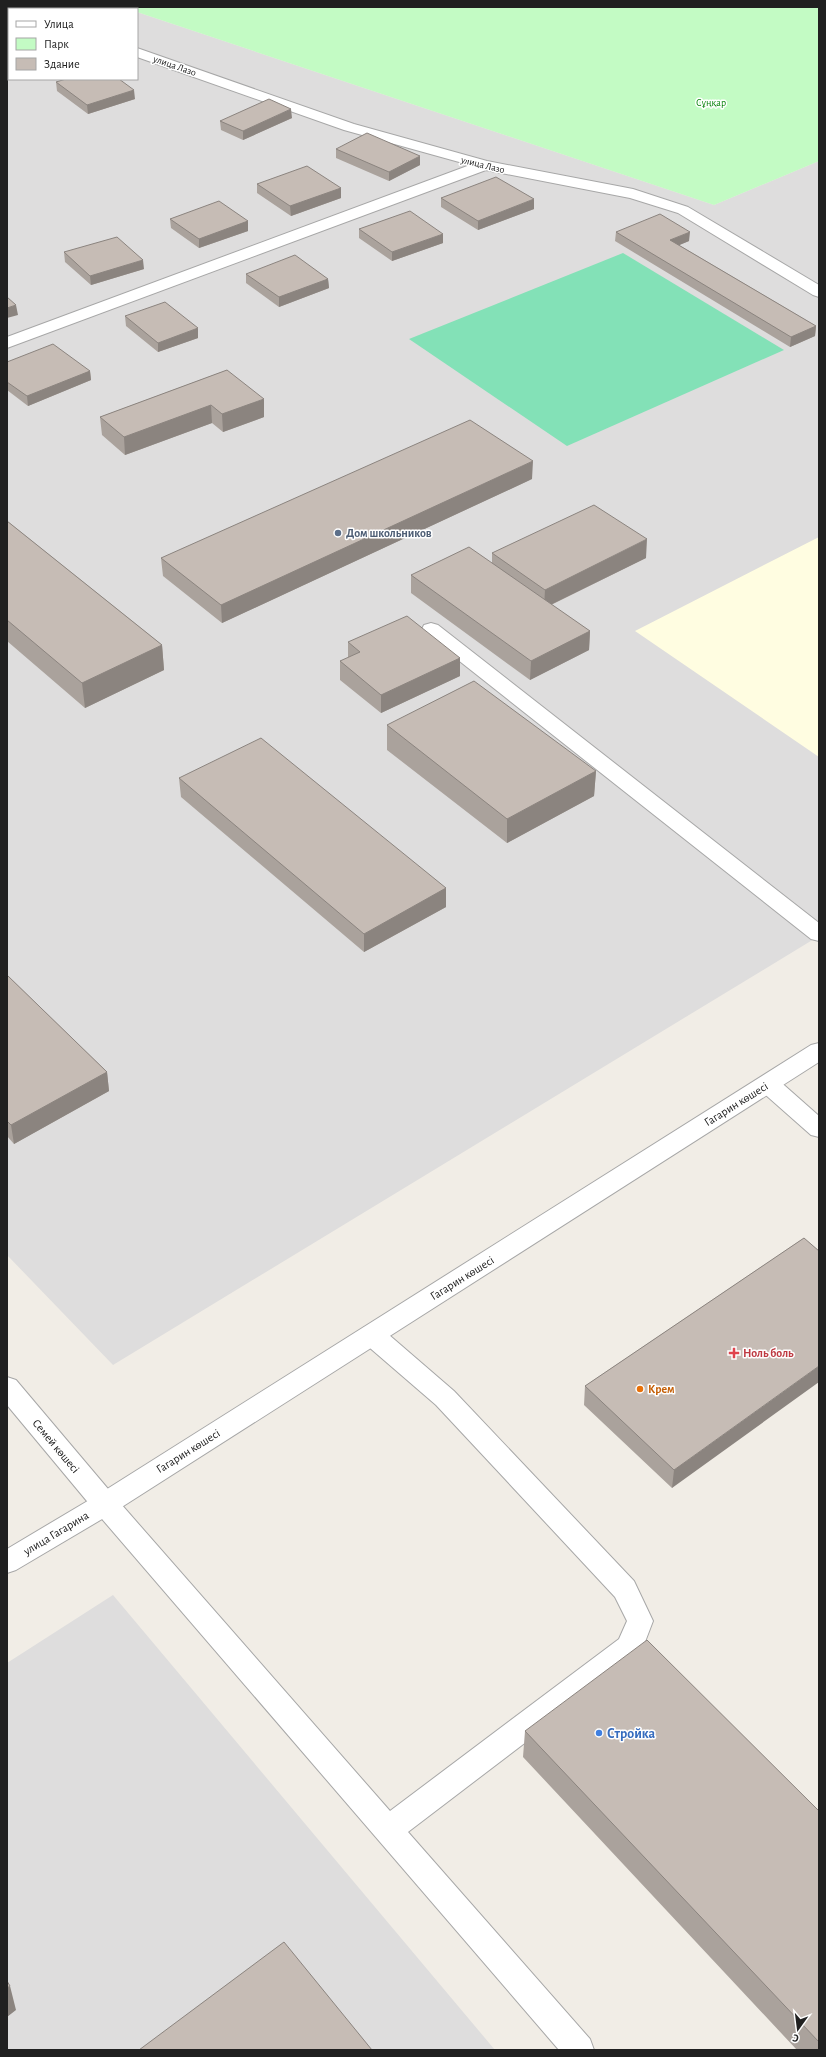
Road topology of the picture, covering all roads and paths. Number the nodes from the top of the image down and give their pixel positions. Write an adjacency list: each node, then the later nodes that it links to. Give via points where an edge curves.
1 (138, 52): 2 (street, улица Лазо, via 349,127)
2 (485, 165): 3 (street, улица Лазо, via 633,194 683,210); 4 (street)
3 (819, 292)
4 (7, 343)
5 (431, 629): 6 (street)
6 (819, 934)
7 (819, 1051): 8 (street, Гагарин көшесі)
8 (768, 1084): 9 (street); 10 (street, Гагарин көшесі)
9 (819, 1129)
10 (372, 1335): 12 (street, Гагарин көшесі); 14 (street, via 445,1398 626,1589 640,1622 630,1647)
11 (7, 1387): 12 (street, Семей көшесі)
12 (105, 1504): 13 (street, улица Гагарина); 14 (street, Семей көшесі)
13 (7, 1562)
14 (388, 1830): 15 (street, Семей көшесі)
15 (579, 2050)

